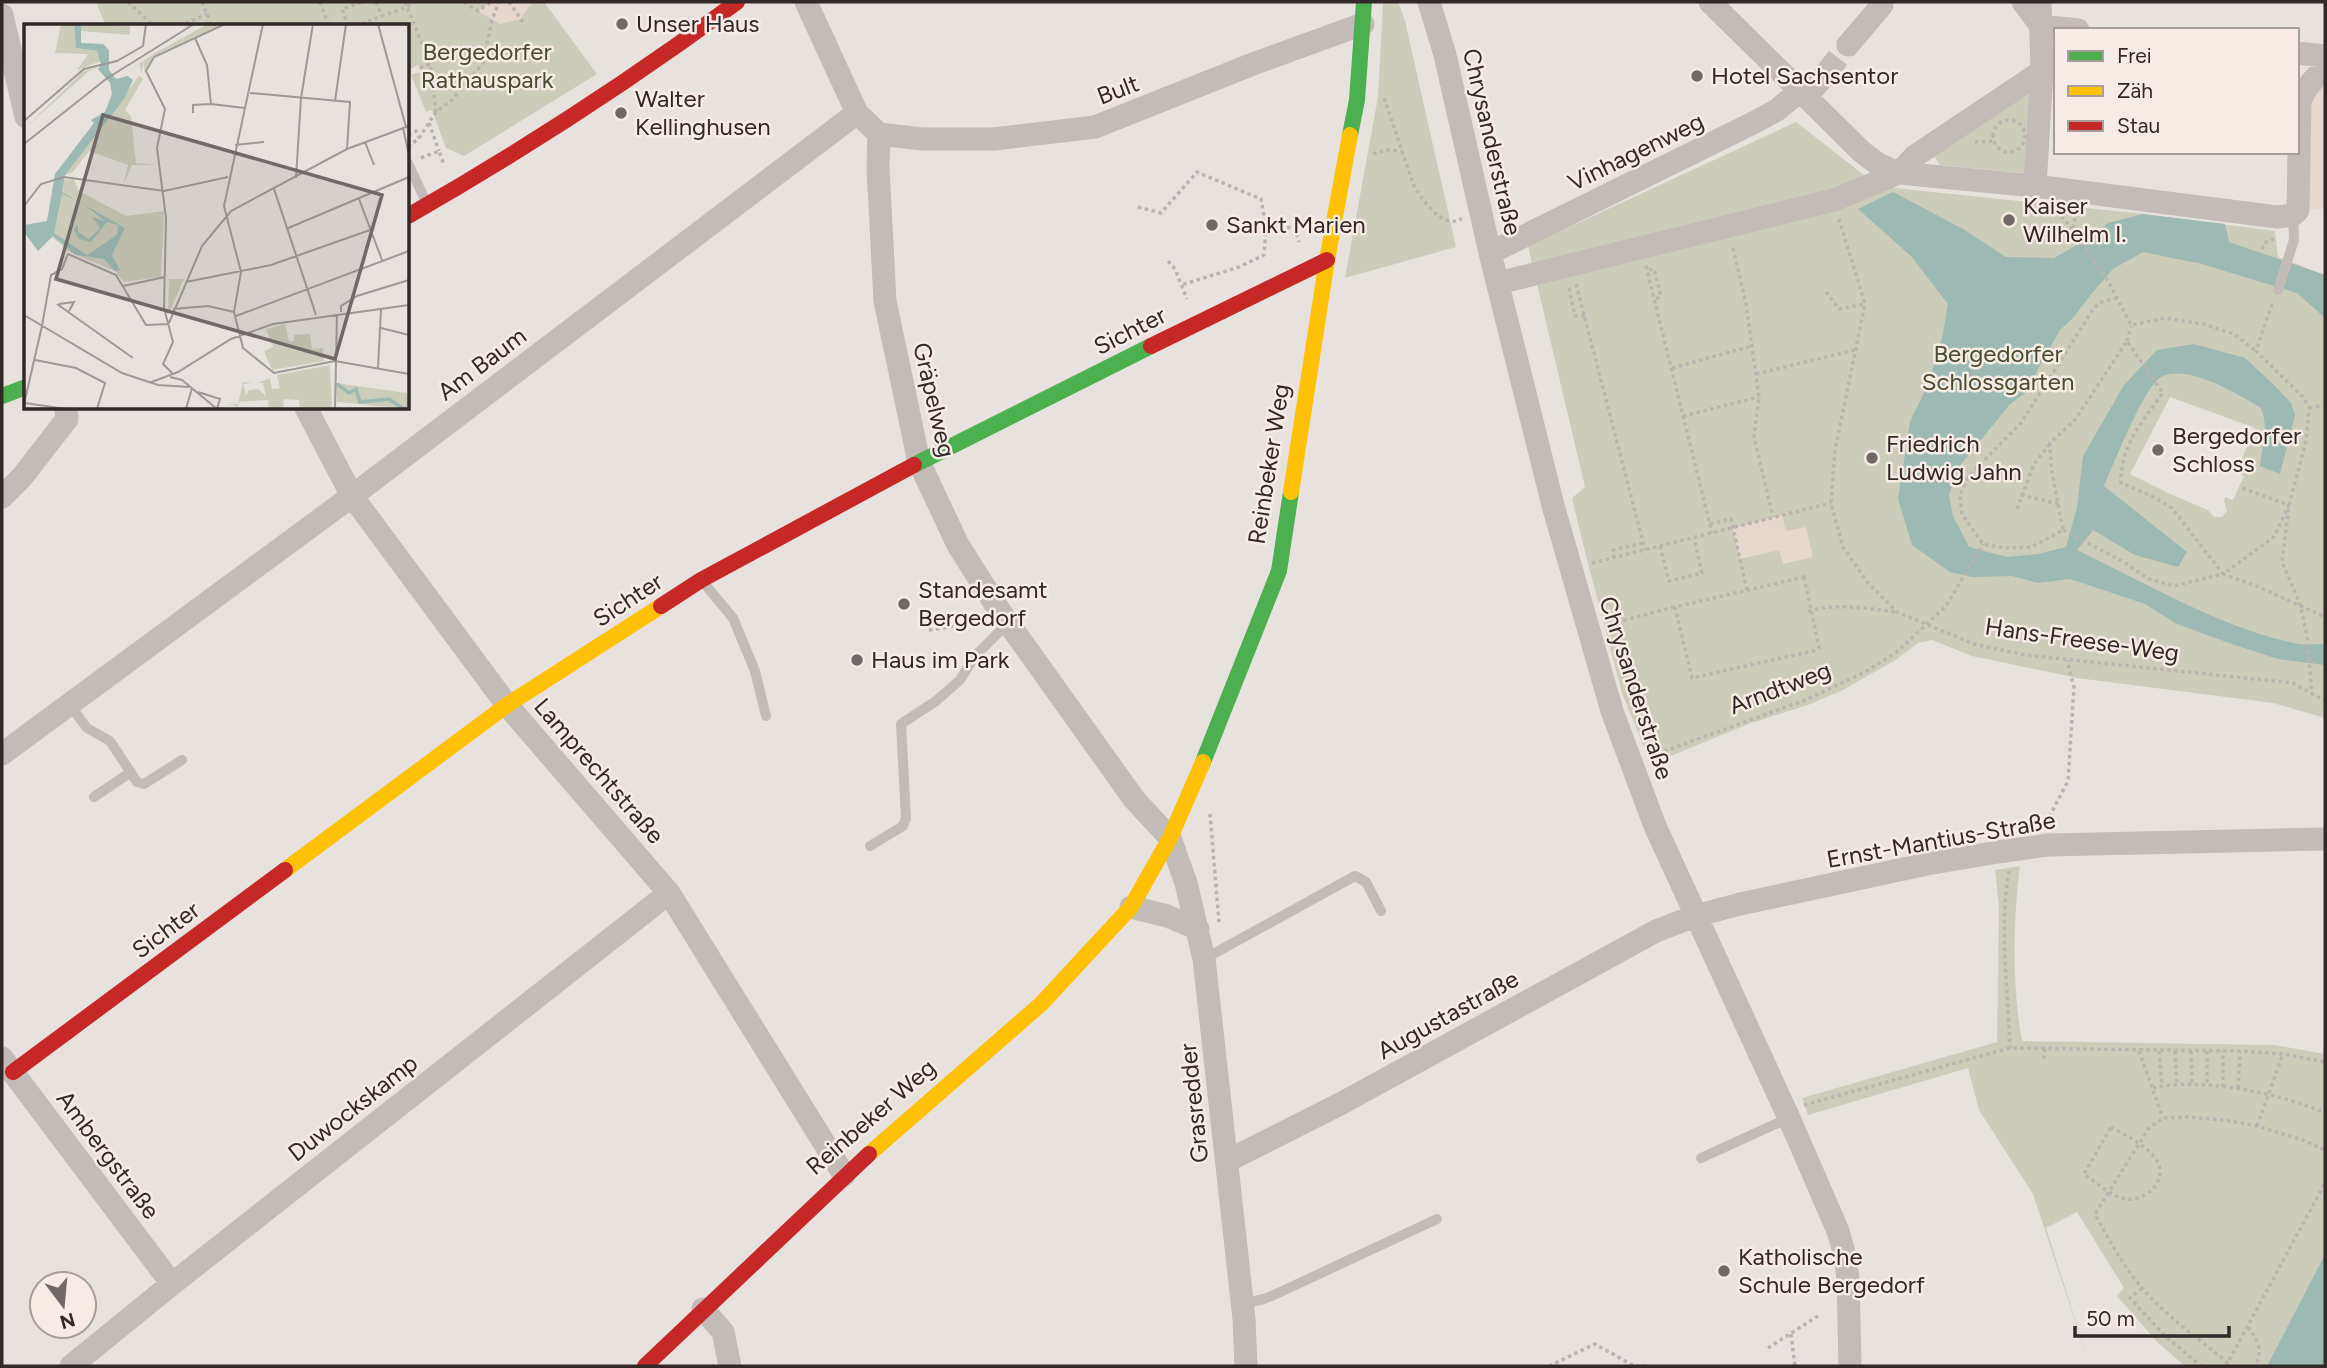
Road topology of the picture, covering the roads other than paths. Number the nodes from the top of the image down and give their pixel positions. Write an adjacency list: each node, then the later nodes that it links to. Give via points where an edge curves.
1 (737, 2): 24 (street, via 630,80 507,160)
2 (806, 2): 19 (street)
3 (1429, 2): 27 (street, Chrysanderstraße)
4 (1710, 2): 17 (street)
5 (1882, 2): 12 (street)
6 (2023, 2): 10 (street)
7 (2040, 2): 10 (street)
8 (1363, 13): 20 (street, Bult, via 1253,64 1095,127 994,139); 28 (street, Reinbeker Weg, via 1357,100)
9 (2, 15): 18 (street)
10 (2041, 26): 11 (street); 15 (street)
11 (2060, 28)
12 (1848, 45)
13 (2299, 53): 14 (street)
14 (2325, 59): 26 (street, via 2300,101 2298,211)
15 (2042, 71): 22 (street, via 1915,156); 23 (street)
16 (1824, 76): 17 (street, Vinhagenweg)
17 (1803, 94): 22 (street, via 1862,152); 27 (street, Vinhagenweg)
18 (24, 108)
19 (857, 113): 20 (street); 36 (street, Am Baum)
20 (879, 134): 35 (street, Gräpelweg, via 885,301)
21 (410, 167): 24 (lane)
22 (1899, 173): 23 (street); 29 (street, via 1834,200)
23 (2035, 186): 26 (street, via 2277,218)
24 (427, 205): 25 (street)
25 (410, 215)
26 (2293, 215): 30 (lane, via 2294,240)
27 (1490, 253): 29 (street, Chrysanderstraße)
28 (1327, 260): 35 (street, Sichter); 47 (street, Reinbeker Weg, via 1279,571)
29 (1498, 283): 53 (street, Chrysanderstraße, via 1553,509 1612,711)
30 (2277, 290)
31 (24, 388): 32 (street)
32 (2, 396)
33 (66, 410): 37 (street, via 67,419)
34 (307, 410): 36 (street, Lamprechtstraße)
35 (919, 463): 38 (street, Sichter); 39 (street, Gräpelweg, via 958,545)
36 (352, 496): 40 (street, Am Baum); 41 (street, Lamprechtstraße)
37 (2, 497)
38 (701, 580): 41 (street, Sichter); 42 (lane, via 733,618)
39 (1004, 616): 47 (street, Gräpelweg, via 1134,799); 49 (lane, via 960,680 901,724 903,826)
40 (69, 704): 43 (street, Am Baum); 45 (lane, via 87,728 110,741)
41 (507, 705): 50 (street, Lamprechtstraße); 56 (street, Sichter)
42 (766, 716)
43 (2, 754)
44 (182, 760): 45 (lane, via 144,784)
45 (131, 772): 46 (lane)
46 (94, 797)
47 (1170, 838): 51 (street, Reinbeker Weg); 54 (street, Grasredder)
48 (2325, 839): 53 (street, Ernst-Mantius-Straße, via 2048,845 1927,864)
49 (870, 846)
50 (669, 893): 60 (street, Lamprechtstraße); 62 (street, Duwockskamp)
51 (1131, 907): 54 (street); 60 (street, Reinbeker Weg, via 1041,1004)
52 (1381, 911): 55 (lane, via 1366,882 1354,876)
53 (1695, 916): 57 (street, Chrysanderstraße); 59 (street, Augustastraße, via 1657,931)
54 (1198, 929): 55 (street, Grasredder)
55 (1204, 959): 59 (street, Grasredder)
56 (7, 1065): 62 (street, Ambergstraße)
57 (1787, 1114): 58 (lane); 69 (street, Chrysanderstraße, via 1845,1256)
58 (1701, 1158)
59 (1227, 1161): 63 (street, Grasredder)
60 (844, 1175): 64 (street, Reinbeker Weg)
61 (1437, 1219): 63 (lane, via 1276,1294)
62 (172, 1284): 65 (street, Duwockskamp)
63 (1242, 1304): 68 (street, Grasredder)
64 (703, 1308): 66 (street, Reinbeker Weg); 67 (street, via 723,1332)
65 (71, 1366)
66 (645, 1366)
67 (730, 1366)
68 (1246, 1366)
69 (1850, 1366)

